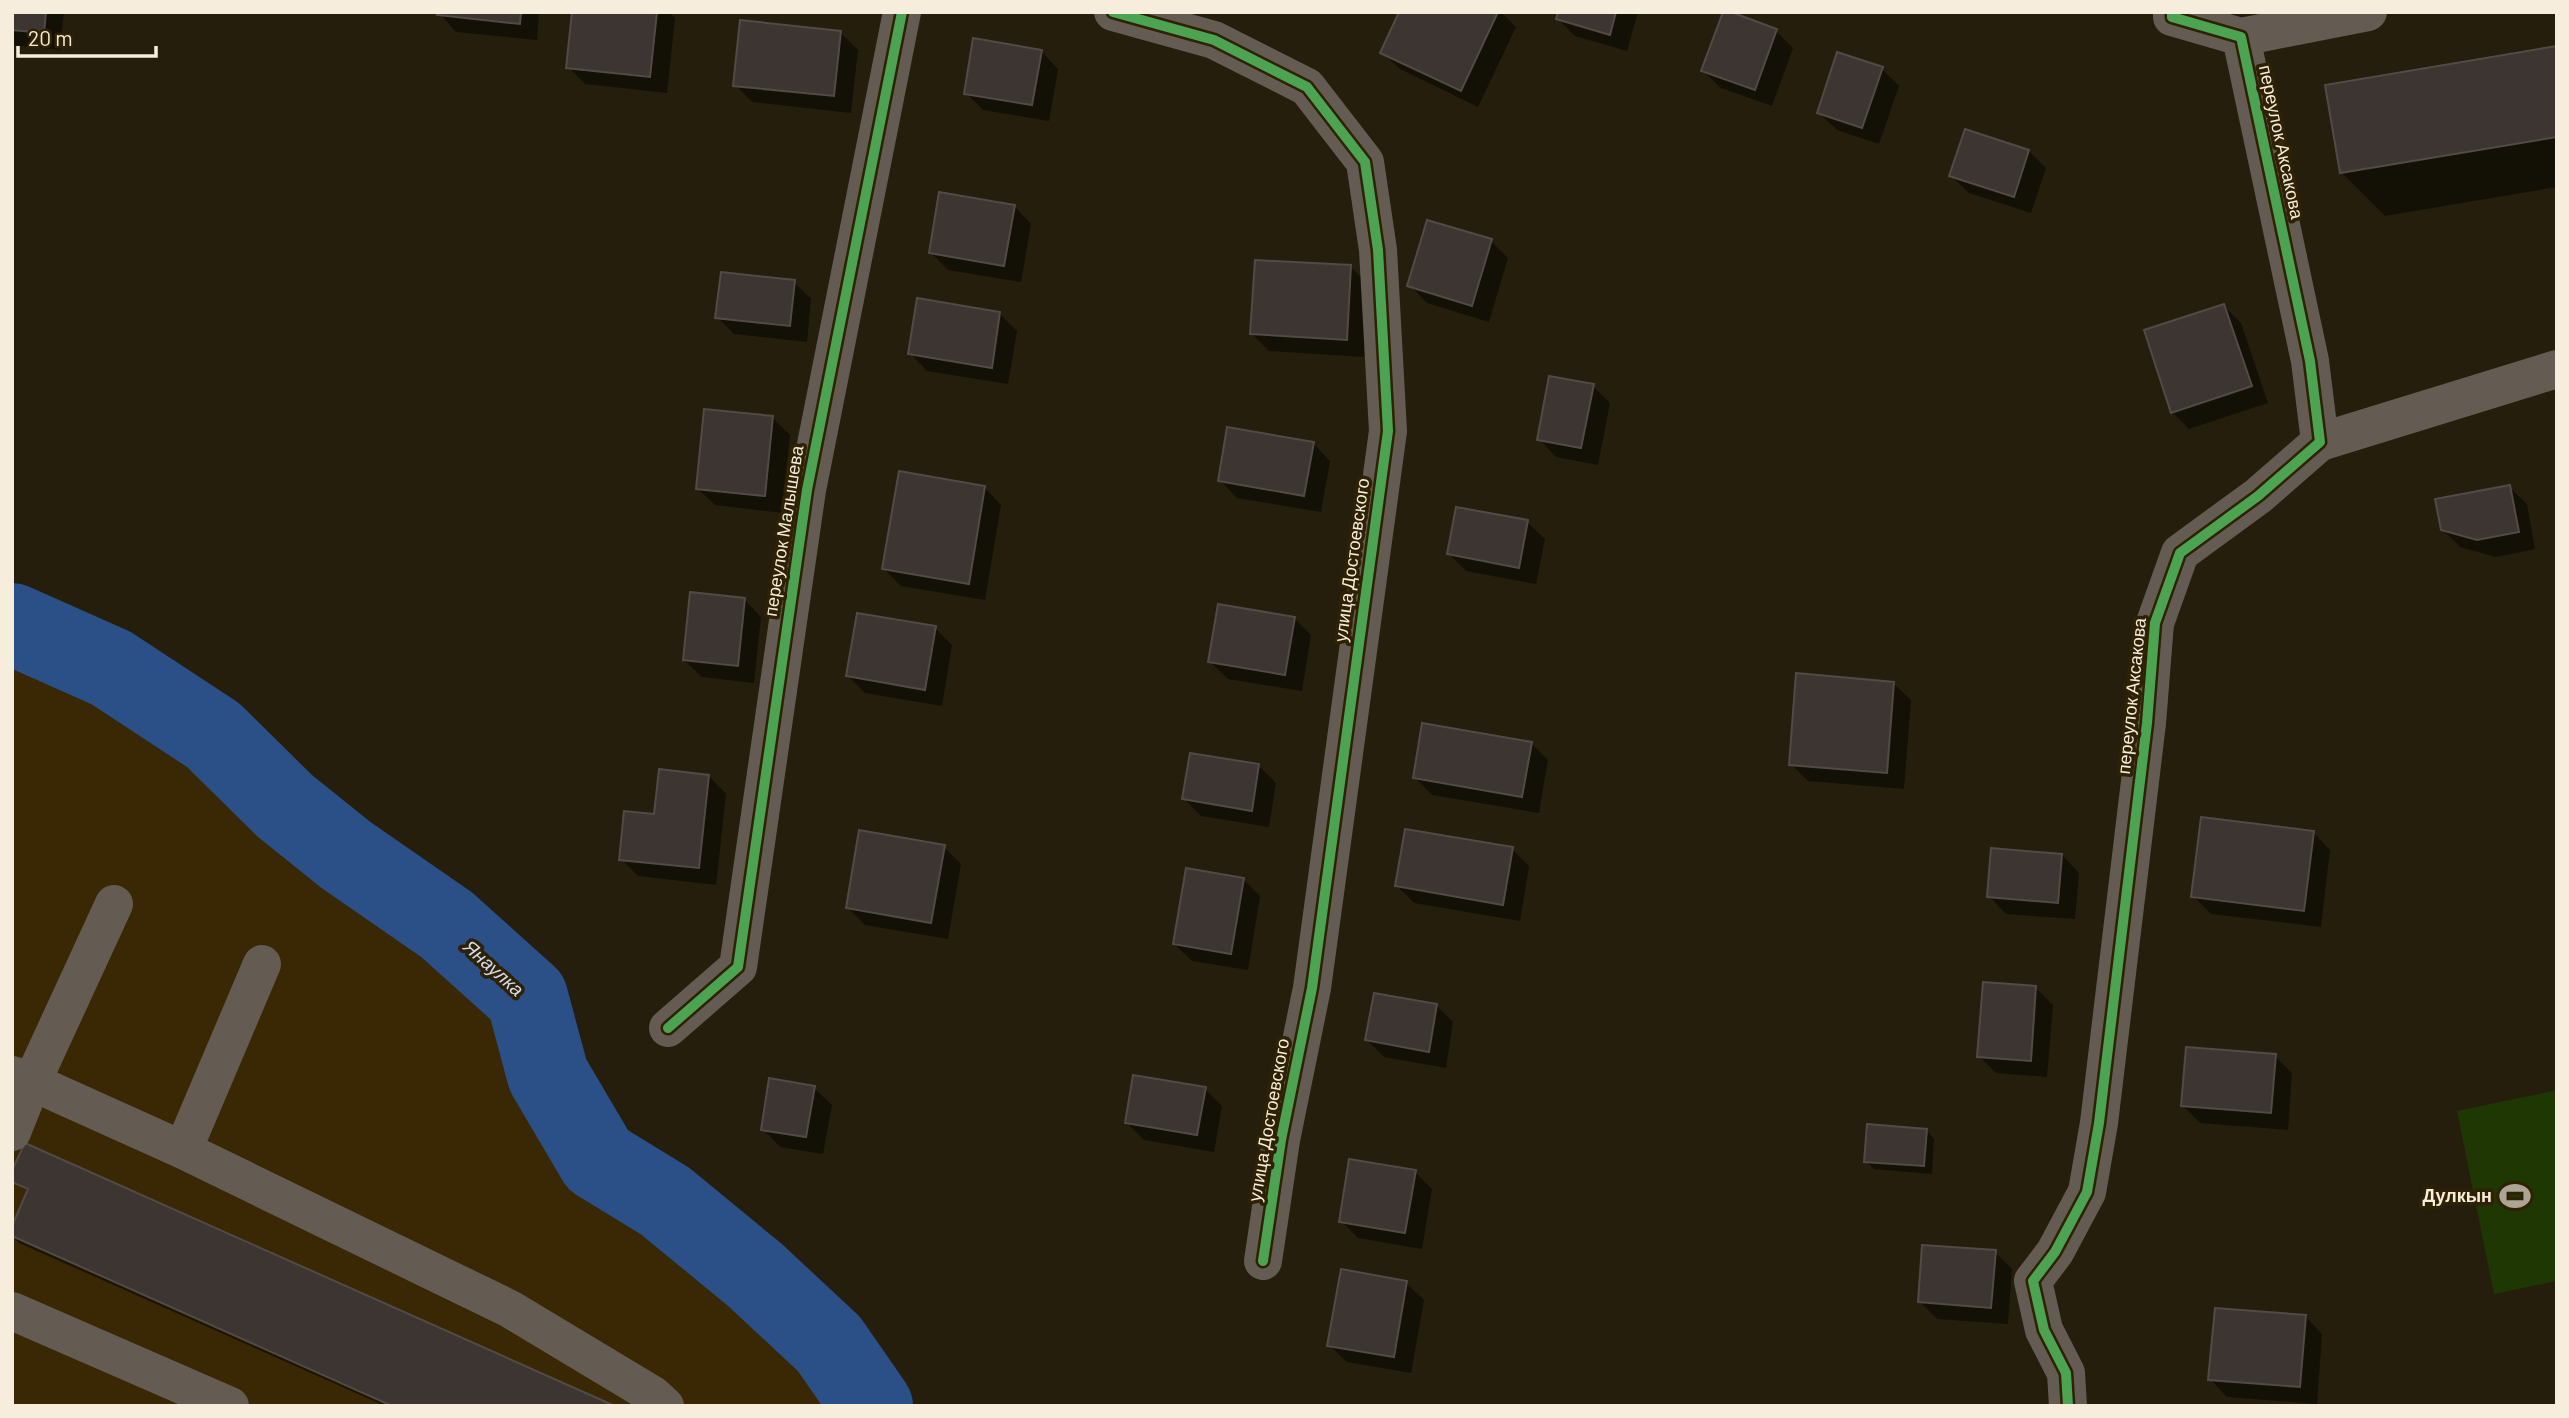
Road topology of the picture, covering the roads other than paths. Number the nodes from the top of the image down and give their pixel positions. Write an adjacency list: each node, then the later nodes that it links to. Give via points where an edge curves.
1 (902, 12): 10 (street, переулок Малышева, via 807,490 738,967)
2 (1113, 12): 14 (street, улица Достоевского, via 1214,40 1307,87 1365,162 1378,250 1388,431 1311,988)
3 (2368, 12): 5 (street)
4 (2167, 14): 5 (street)
5 (2241, 37): 7 (street, переулок Аксакова, via 2310,362)
6 (2557, 369): 7 (street)
7 (2320, 442): 18 (street, переулок Аксакова, via 2258,496 2180,553 2155,623 2142,764 2087,1192 2055,1252 2033,1281 2043,1330 2066,1373)
8 (114, 904): 11 (street)
9 (262, 964): 13 (street)
10 (668, 1028)
11 (22, 1079): 12 (street); 13 (street)
12 (12, 1132)
13 (183, 1150): 17 (street, via 509,1309)
14 (1263, 1261)
15 (12, 1311): 16 (street)
16 (230, 1406)
17 (664, 1406)
18 (2068, 1406)

